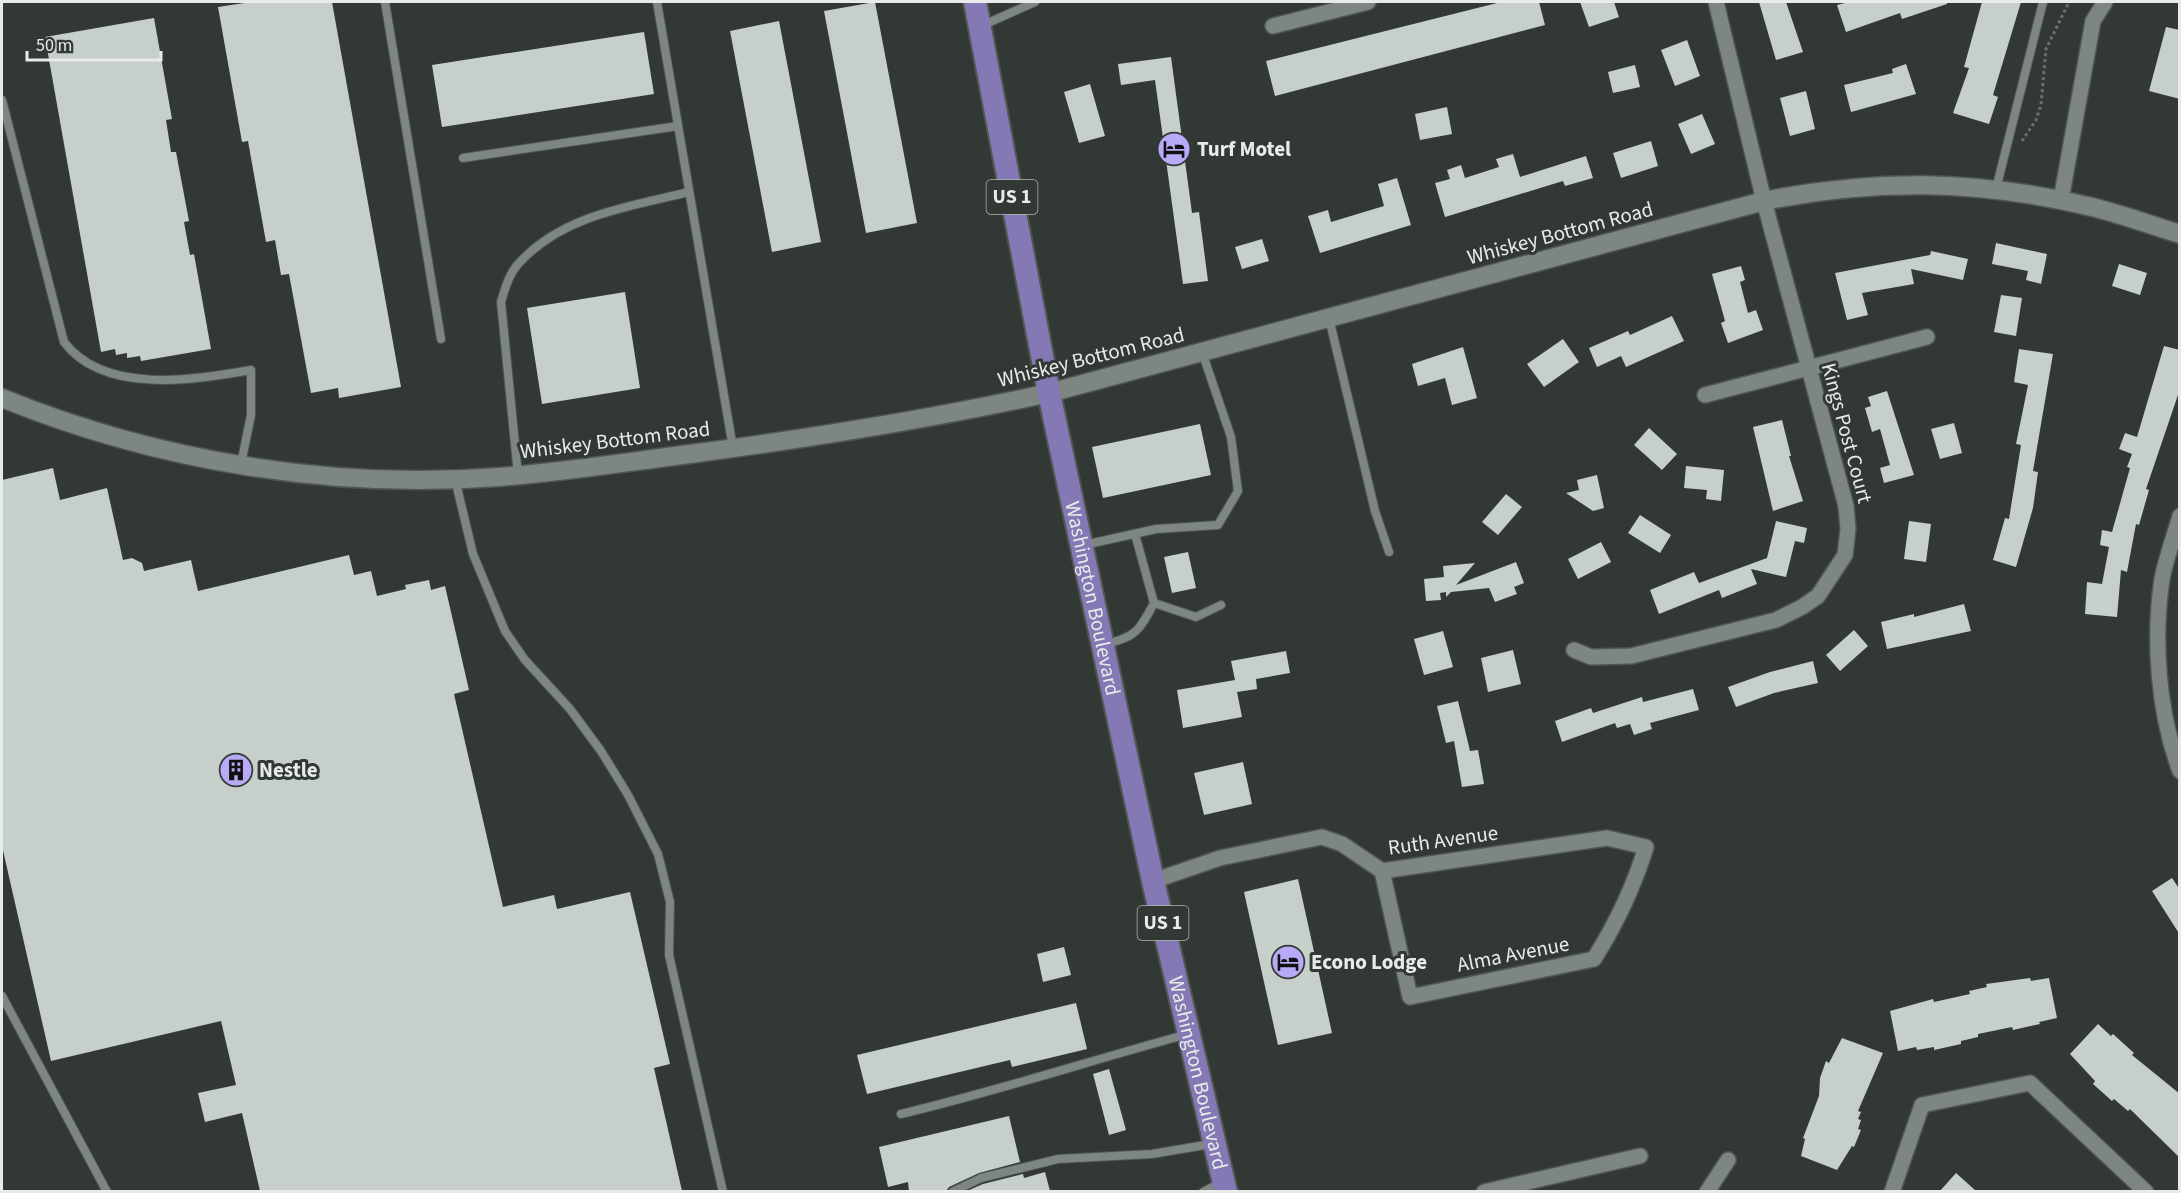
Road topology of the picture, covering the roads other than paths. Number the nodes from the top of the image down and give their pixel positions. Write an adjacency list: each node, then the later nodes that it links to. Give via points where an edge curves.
1 (385, 2): 21 (lane)
2 (657, 2): 12 (lane)
3 (975, 2): 10 (main road, Washington Boulevard / US 1)
4 (1035, 2): 10 (lane)
5 (1368, 2): 9 (street)
6 (1716, 2): 17 (street, Kings Post Court)
7 (2043, 2): 14 (lane)
8 (2105, 2): 16 (street, via 2093,21)
9 (1273, 26)
10 (980, 27): 24 (main road, Washington Boulevard / US 1)
11 (2, 100): 28 (lane, via 64,342 86,363 154,381 250,370 251,415)
12 (678, 126): 13 (lane); 15 (lane)
13 (463, 158)
14 (1996, 190): 16 (street, Whiskey Bottom Road); 17 (street, Whiskey Bottom Road, via 1930,184 1869,185)
15 (689, 192): 27 (lane); 29 (lane, via 595,215 560,232 520,261 501,302)
16 (2061, 200): 18 (street, Whiskey Bottom Road)
17 (1764, 201): 19 (street, Whiskey Bottom Road); 23 (street, Kings Post Court)
18 (2180, 234)
19 (1329, 318): 22 (street, Whiskey Bottom Road); 34 (lane, via 1375,511)
20 (1927, 337): 23 (street)
21 (441, 339)
22 (1202, 352): 24 (street, Whiskey Bottom Road); 32 (lane, via 1231,436 1238,491 1218,525)
23 (1808, 369): 25 (street); 38 (street, Kings Post Court, via 1848,529 1845,555 1818,596 1776,620 1631,656 1591,657)
24 (1049, 393): 27 (street, Whiskey Bottom Road, via 925,418); 33 (main road, Washington Boulevard / US 1)
25 (1705, 395)
26 (2, 398): 28 (street, Whiskey Bottom Road, via 129,442)
27 (734, 448): 29 (street, Whiskey Bottom Road)
28 (241, 464): 30 (street, Whiskey Bottom Road, via 362,477)
29 (518, 475): 30 (street, Whiskey Bottom Road)
30 (455, 478): 51 (lane, via 473,554 505,631 601,752 658,854 670,902 669,955)
31 (2180, 516): 39 (street, via 2163,577 2158,622 2165,717)
32 (1135, 534): 33 (lane); 35 (lane)
33 (1082, 546): 37 (main road, Washington Boulevard / US 1)
34 (1389, 552)
35 (1154, 603): 36 (lane, via 1196,617); 37 (lane, via 1142,626 1128,640)
36 (1221, 605)
37 (1103, 645): 42 (main road, Washington Boulevard / US 1)
38 (1574, 650)
39 (2180, 771)
40 (1646, 847): 41 (street, Ruth Avenue, via 1607,838); 41 (street, Alma Avenue, via 1638,873 1594,959 1410,997)
41 (1382, 871): 42 (street, Ruth Avenue, via 1342,844 1322,837 1220,858)
42 (1153, 881): 44 (main road, Washington Boulevard / US 1)
43 (2, 996): 50 (lane)
44 (1189, 1034): 45 (lane); 46 (main road, Washington Boulevard / US 1)
45 (901, 1114)
46 (1215, 1143): 49 (main road, Washington Boulevard / US 1); 52 (lane, via 1152,1154 1058,1159 981,1178)
47 (1640, 1156): 54 (street)
48 (1728, 1161): 55 (street)
49 (1225, 1186): 53 (lane)
50 (107, 1191)
51 (723, 1191)
52 (952, 1191)
53 (1203, 1191)
54 (1484, 1191)
55 (1707, 1191)
56 (1892, 1191): 57 (street, via 1922,1105 2030,1083)
57 (2146, 1191)

